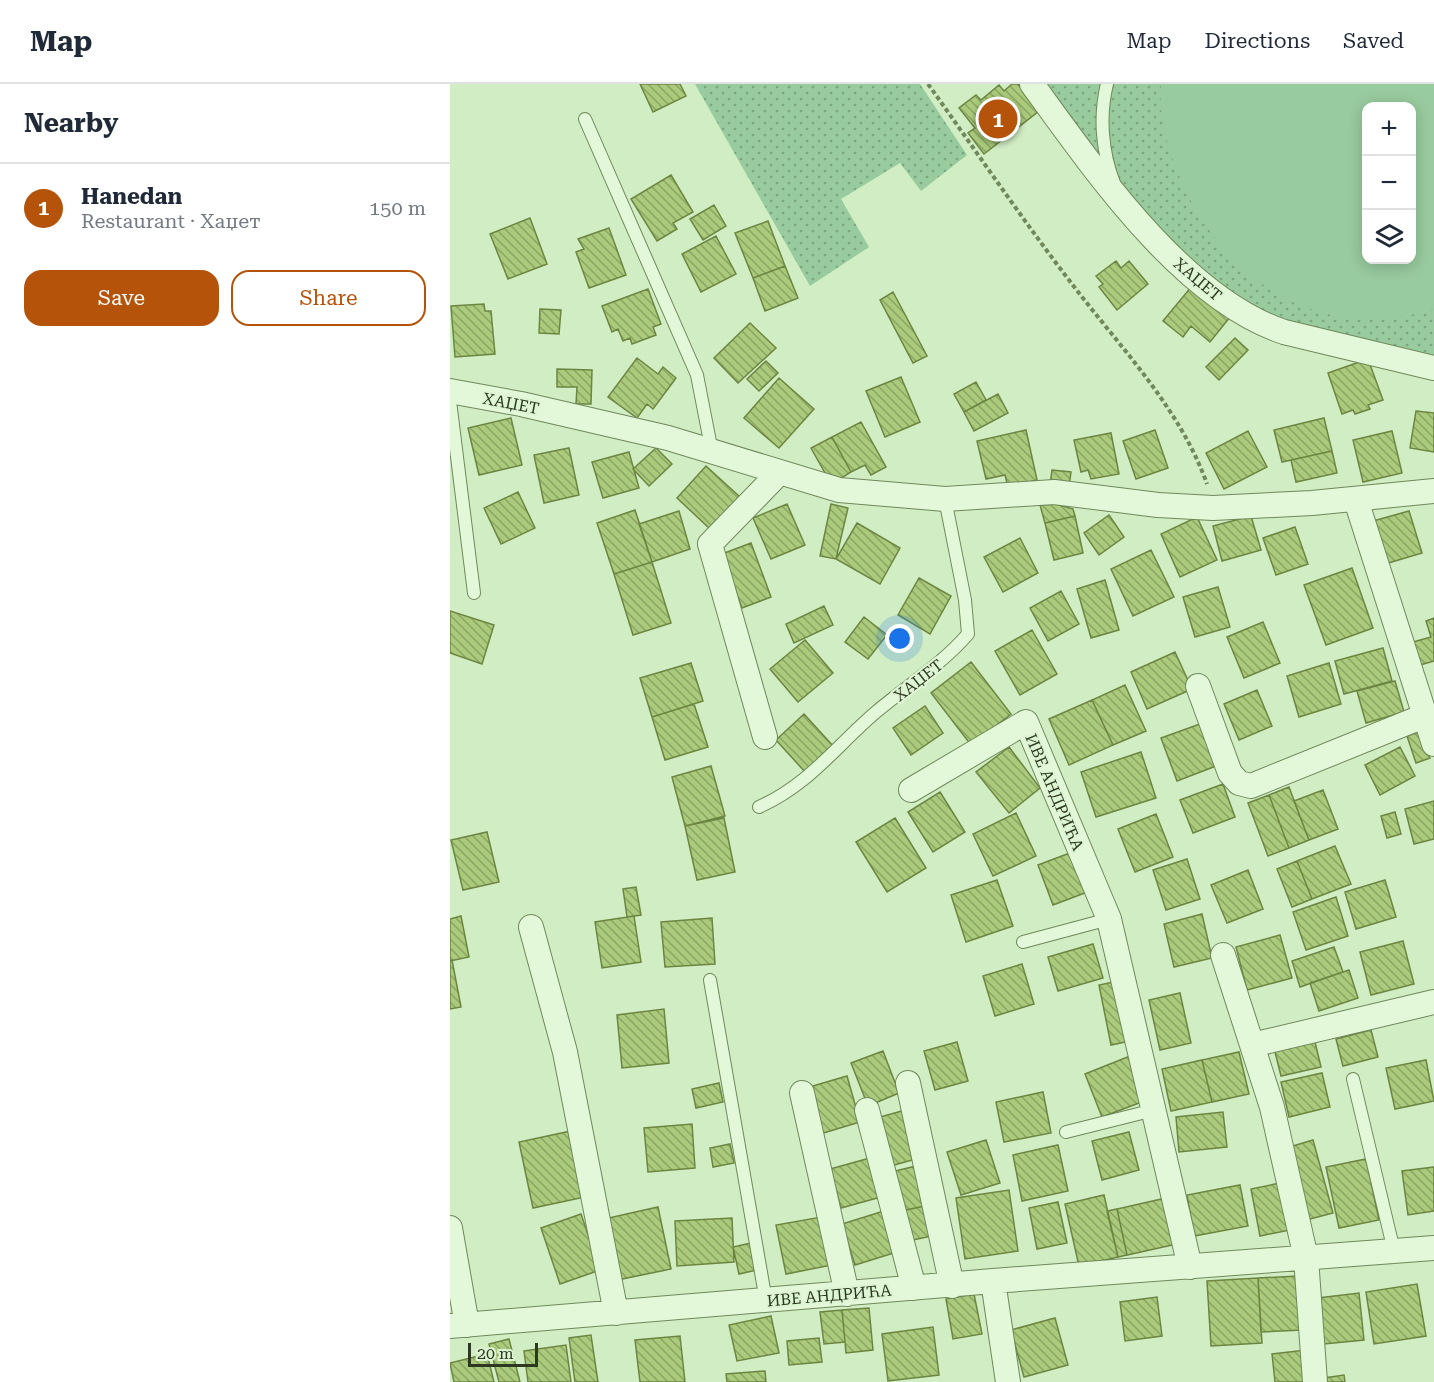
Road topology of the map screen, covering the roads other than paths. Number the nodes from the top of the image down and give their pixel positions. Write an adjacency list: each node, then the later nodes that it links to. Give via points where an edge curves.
1 (1032, 84): 4 (street, ХАЏЕТ)
2 (1107, 84): 4 (lane, via 1102,117 1105,144 1110,173)
3 (585, 119): 8 (lane, via 697,375)
4 (1121, 200): 5 (street, ХАЏЕТ, via 1181,268 1221,300 1266,326)
5 (1434, 368)
6 (450, 392): 8 (street, ХАЏЕТ, via 574,415)
7 (450, 401): 13 (lane)
8 (712, 452): 9 (street, ХАЏЕТ)
9 (780, 472): 11 (street, ХАЏЕТ, via 838,490); 16 (street, via 710,544)
10 (1434, 491): 12 (street, ХАЏЕТ)
11 (945, 500): 12 (street, ХАЏЕТ, via 1054,492 1213,508); 19 (lane, ХАЏЕТ, via 968,634 950,655 876,712 814,773 782,797)
12 (1356, 500): 15 (street)
13 (474, 593)
14 (1198, 686): 15 (street, via 1230,773 1239,783 1251,786)
15 (1425, 716): 17 (street)
16 (765, 737)
17 (1434, 744)
18 (911, 790): 20 (street, ИВЕ АНДРИЋА, via 1026,722)
19 (759, 807)
20 (1109, 919): 22 (lane); 31 (street, ИВЕ АНДРИЋА)
21 (531, 927): 43 (street, via 565,1052)
22 (1023, 942)
23 (1223, 955): 26 (street)
24 (710, 980): 42 (lane)
25 (1434, 1002): 26 (street)
26 (1252, 1045): 36 (street, via 1272,1107)
27 (1353, 1080): 35 (lane)
28 (908, 1083): 39 (street)
29 (802, 1093): 41 (street)
30 (867, 1110): 40 (street)
31 (1154, 1110): 32 (lane); 37 (street, ИВЕ АНДРИЋА)
32 (1066, 1132)
33 (450, 1228): 44 (street, ИВЕ АНДРИЋА)
34 (1434, 1248): 35 (street, ИВЕ АНДРИЋА)
35 (1395, 1251): 36 (street, ИВЕ АНДРИЋА)
36 (1306, 1258): 37 (street, ИВЕ АНДРИЋА); 46 (street)
37 (1190, 1267): 38 (street, ИВЕ АНДРИЋА)
38 (993, 1281): 39 (street, ИВЕ АНДРИЋА); 45 (street)
39 (952, 1286): 40 (street, ИВЕ АНДРИЋА)
40 (914, 1288): 41 (street, ИВЕ АНДРИЋА)
41 (847, 1294): 42 (street, ИВЕ АНДРИЋА)
42 (766, 1301): 43 (street, ИВЕ АНДРИЋА)
43 (616, 1313): 44 (street, ИВЕ АНДРИЋА)
44 (458, 1326)
45 (1008, 1382)
46 (1316, 1382)

